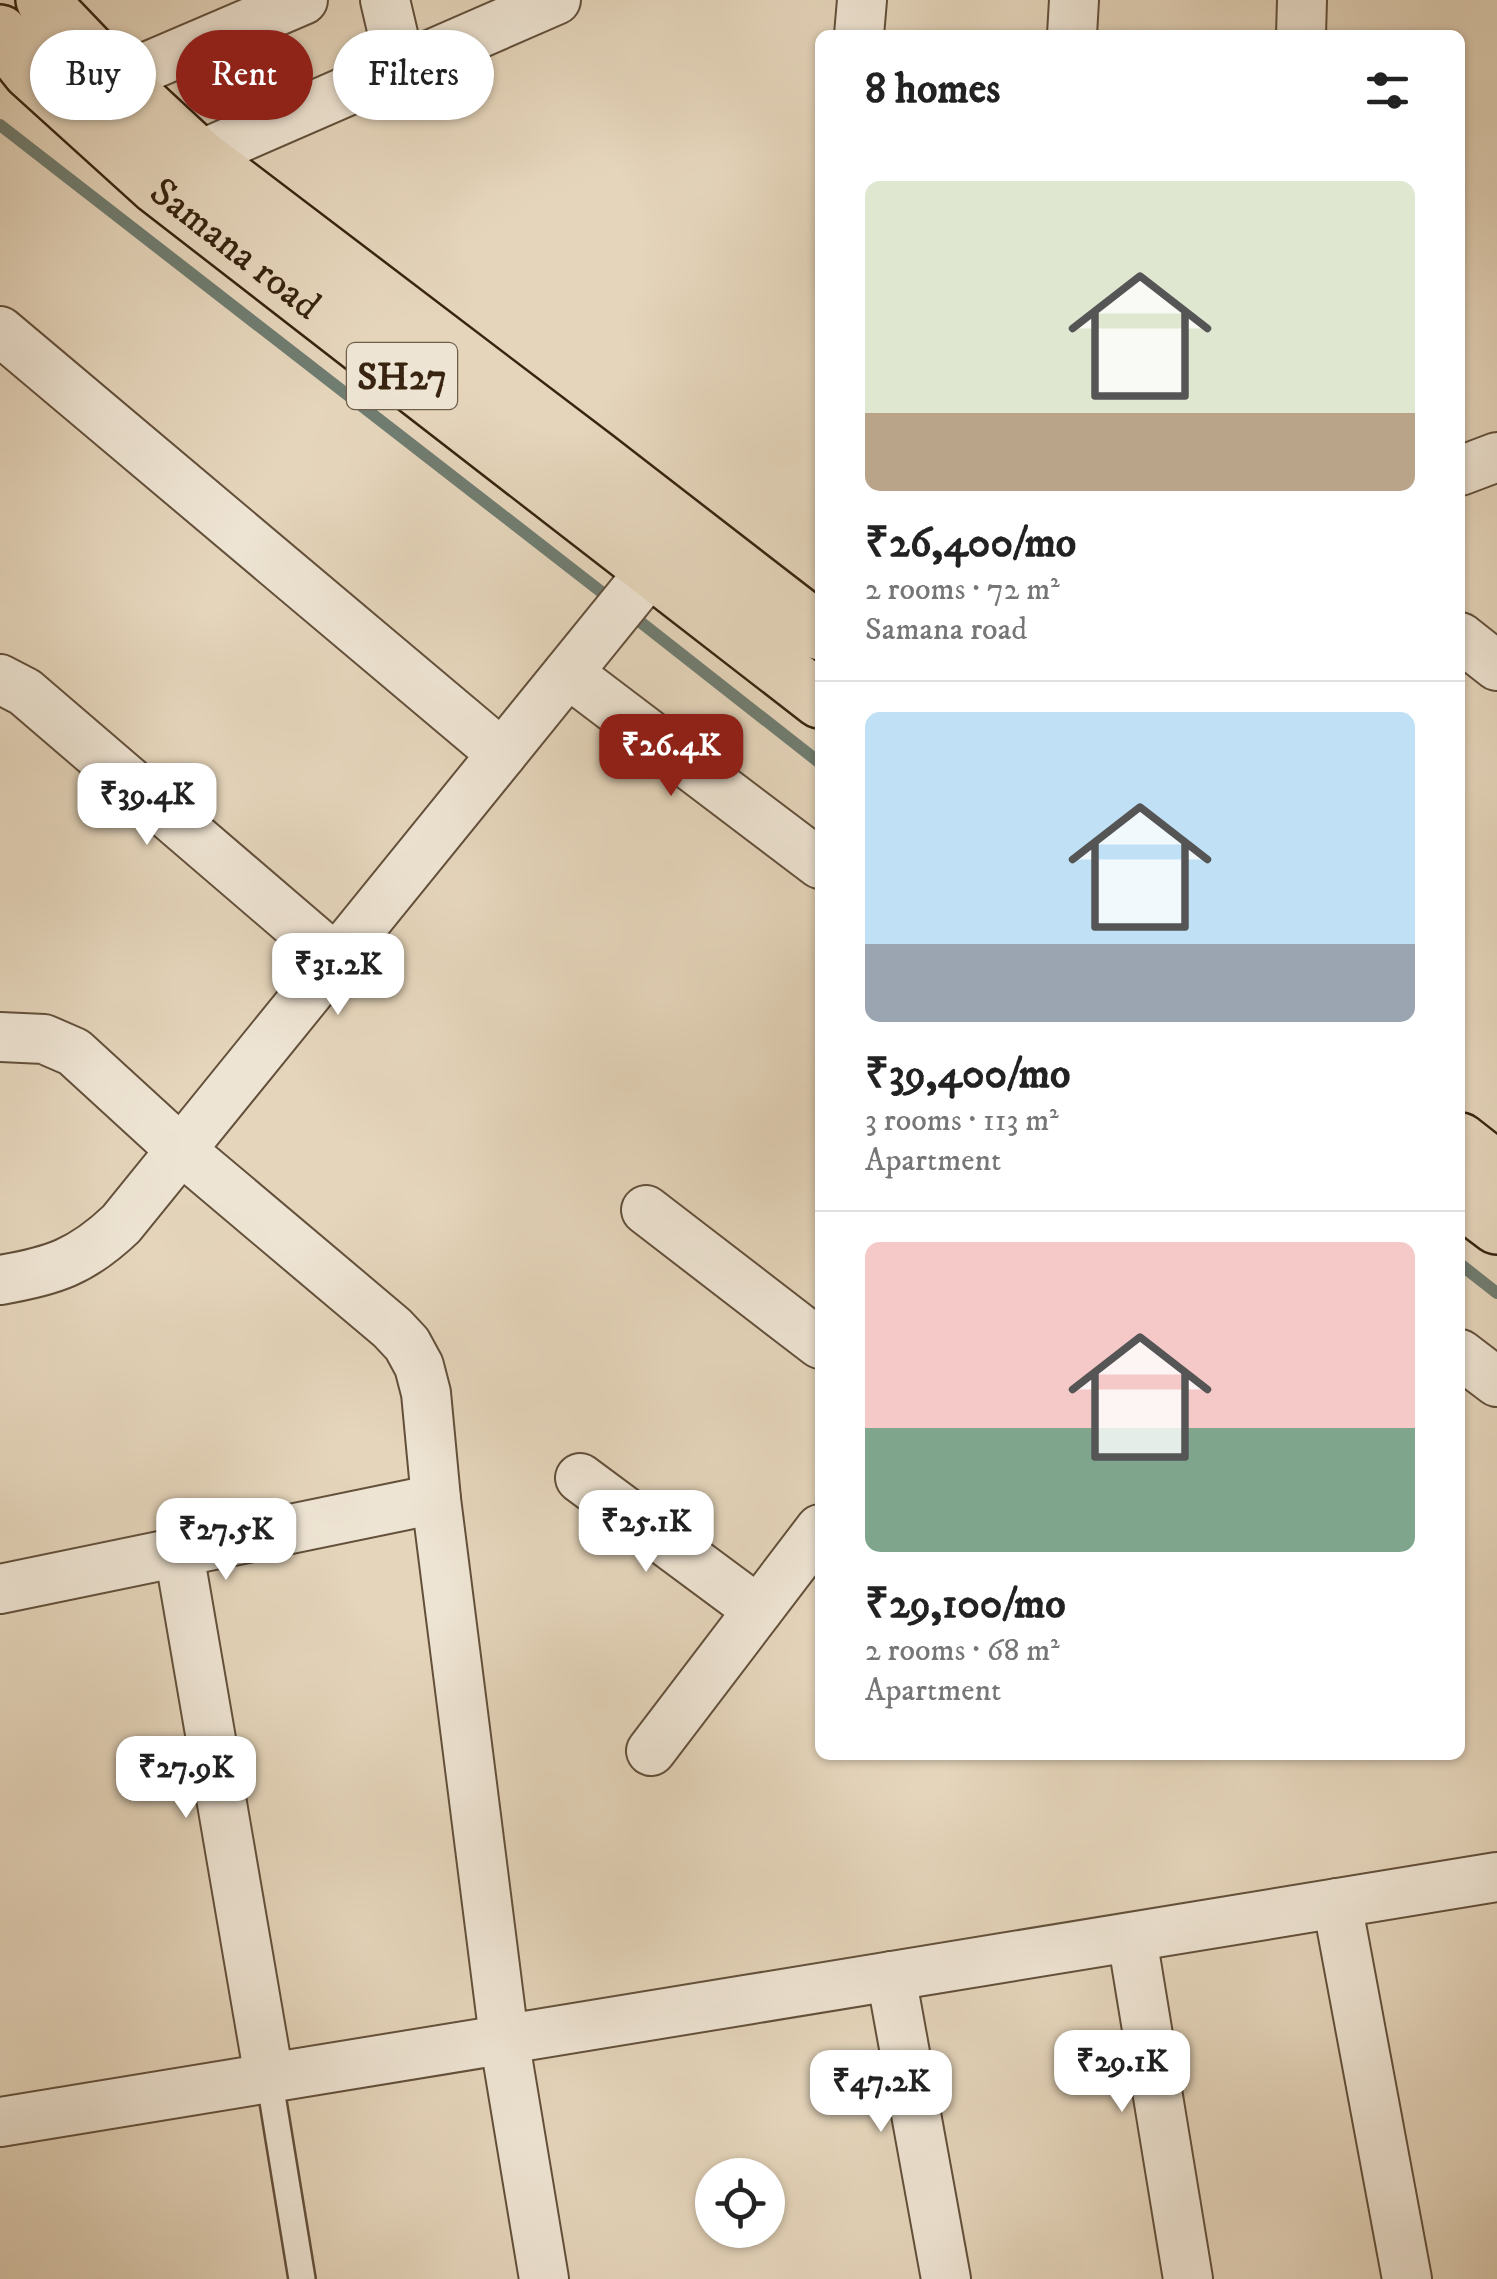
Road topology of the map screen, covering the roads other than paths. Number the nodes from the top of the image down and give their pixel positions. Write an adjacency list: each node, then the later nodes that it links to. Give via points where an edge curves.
1 (44, 0): 8 (main road, Samana road / SH27)
2 (303, 0): 15 (street)
3 (385, 0): 9 (street)
4 (556, 0): 10 (street)
5 (862, 0): 11 (street)
6 (1074, 0): 12 (street)
7 (1302, 0): 13 (street)
8 (67, 30)
9 (392, 30)
10 (488, 30)
11 (859, 30)
12 (1072, 30)
13 (1301, 30)
14 (0, 33): 22 (main road, Samana road / SH27, via 30,71)
15 (156, 63)
16 (333, 97): 18 (street)
17 (156, 117): 18 (main road, Samana road / SH27)
18 (198, 156): 23 (main road, Samana road / SH27)
19 (0, 331): 29 (street)
20 (1497, 457): 21 (street)
21 (1465, 469)
22 (624, 604): 26 (street); 28 (main road, Samana road / SH27)
23 (815, 628)
24 (1465, 641): 25 (street)
25 (1497, 666)
26 (568, 673): 29 (street); 30 (street)
27 (0, 678): 31 (street, via 26,692)
28 (815, 698)
29 (502, 754): 31 (street)
30 (815, 860)
31 (336, 959): 34 (street)
32 (0, 1037): 34 (street, via 44,1039 74,1052)
33 (1465, 1145): 35 (main road)
34 (181, 1150): 39 (street, via 98,1246 41,1273); 44 (street, via 408,1344 426,1393)
35 (1497, 1170)
36 (1465, 1202): 38 (main road)
37 (646, 1210): 40 (street)
38 (1497, 1226)
39 (0, 1280)
40 (815, 1340)
41 (1465, 1358): 42 (street)
42 (1497, 1382)
43 (580, 1478): 48 (street)
44 (436, 1500): 46 (street); 54 (street)
45 (815, 1536): 48 (street)
46 (180, 1553): 47 (street); 55 (street)
47 (0, 1589)
48 (758, 1610): 49 (street)
49 (651, 1752)
50 (1497, 1876): 51 (street)
51 (1337, 1904): 52 (street); 61 (street)
52 (1132, 1938): 53 (street); 60 (street)
53 (892, 1976): 54 (street); 59 (street)
54 (504, 2038): 55 (street); 58 (street)
55 (270, 2077): 56 (street); 57 (lane)
56 (0, 2122)
57 (302, 2279)
58 (544, 2279)
59 (946, 2279)
60 (1188, 2279)
61 (1407, 2279)

